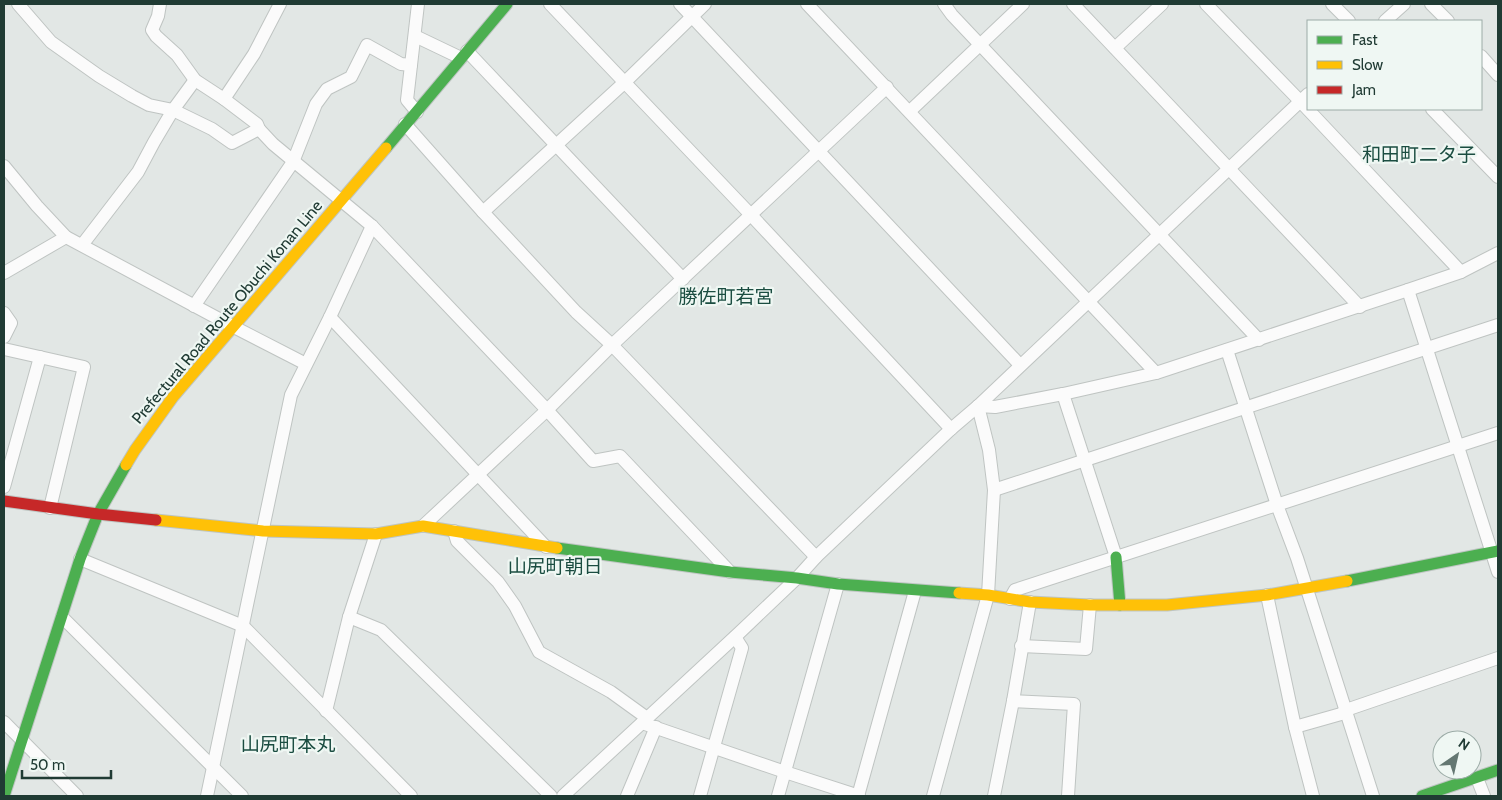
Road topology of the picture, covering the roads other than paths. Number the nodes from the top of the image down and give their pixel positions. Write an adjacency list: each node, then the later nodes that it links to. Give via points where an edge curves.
1 (18, 4): 34 (street, via 51,42 99,76 149,105)
2 (160, 4): 29 (street, via 152,30 177,55)
3 (280, 4): 32 (street, via 254,54)
4 (418, 4): 22 (street)
5 (506, 4): 25 (street, Prefectural Road Route Obuchi Konan Line)
6 (550, 4): 30 (street)
7 (680, 4): 18 (street)
8 (704, 4): 18 (street)
9 (807, 4): 31 (street)
10 (944, 4): 23 (street)
11 (1023, 4): 23 (street)
12 (1073, 4): 24 (street)
13 (1162, 4): 24 (street)
14 (1206, 4): 33 (street)
15 (1332, 4): 19 (street)
16 (1404, 4): 20 (street)
17 (1431, 4): 21 (street)
18 (692, 16): 30 (street); 42 (street)
19 (1348, 20)
20 (1386, 20)
21 (1447, 20)
22 (415, 36): 25 (street); 27 (street)
23 (980, 44): 38 (street); 51 (street)
24 (1115, 48): 45 (street)
25 (464, 55): 37 (street, Prefectural Road Route Obuchi Konan Line); 41 (street)
26 (1482, 57): 28 (street)
27 (411, 65): 37 (street, via 408,100); 43 (street, via 401,64 367,45 350,78 327,89 316,104)
28 (1498, 75)
29 (195, 80): 32 (street); 34 (street)
30 (625, 82): 41 (street); 49 (street)
31 (887, 87): 38 (street); 42 (street)
32 (224, 98): 40 (street)
33 (1304, 98): 45 (street)
34 (173, 110): 40 (street, via 232,143); 53 (street, via 138,172)
35 (1315, 110): 55 (street)
36 (1433, 110): 46 (street)
37 (417, 112): 39 (street, Prefectural Road Route Obuchi Konan Line)
38 (910, 112): 59 (street)
39 (405, 124): 47 (street, Prefectural Road Route Obuchi Konan Line); 48 (street)
40 (259, 129): 43 (street)
41 (556, 145): 48 (street); 57 (street)
42 (819, 152): 49 (street); 74 (street)
43 (293, 162): 47 (street); 60 (street)
44 (4, 166): 52 (street)
45 (1229, 170): 51 (street); 61 (street)
46 (1498, 177)
47 (341, 200): 50 (street); 65 (street, Prefectural Road Route Obuchi Konan Line)
48 (483, 212): 68 (street, via 576,312)
49 (751, 215): 57 (street); 80 (street)
50 (372, 226): 63 (street); 79 (street)
51 (1160, 234): 59 (street); 67 (street)
52 (66, 236): 53 (street); 56 (street)
53 (82, 245): 60 (street)
54 (1498, 253): 55 (street)
55 (1461, 272): 58 (street)
56 (4, 273)
57 (682, 279): 68 (street)
58 (1408, 290): 61 (street); 69 (street)
59 (1089, 301): 74 (street); 75 (street)
60 (194, 306): 65 (street)
61 (1360, 307): 67 (street)
62 (4, 312): 66 (street, via 11,323)
63 (330, 317): 73 (street); 84 (street)
64 (1498, 325): 69 (street)
65 (234, 327): 73 (street); 90 (street, Prefectural Road Route Obuchi Konan Line, via 173,397 140,442)
66 (4, 337)
67 (1259, 340): 71 (street)
68 (612, 345): 79 (street); 97 (street)
69 (1426, 347): 78 (street); 82 (street)
70 (4, 349): 72 (street)
71 (1227, 350): 75 (street); 78 (street)
72 (40, 357): 85 (street); 89 (street, via 84,367)
73 (306, 364): 92 (street, via 291,395)
74 (1020, 365): 77 (street)
75 (1156, 373): 76 (street)
76 (1063, 394): 77 (street); 83 (street)
77 (978, 406): 80 (street); 86 (street, via 989,450)
78 (1245, 407): 83 (street); 88 (street)
79 (546, 410): 84 (street); 100 (street, via 593,461 620,456)
80 (951, 429): 97 (street)
81 (1498, 433): 82 (street)
82 (1458, 446): 88 (street); 96 (street)
83 (1085, 461): 86 (street); 98 (street)
84 (478, 475): 91 (street); 95 (street)
85 (4, 487)
86 (994, 490): 106 (street)
87 (4, 501): 89 (street)
88 (1277, 505): 98 (street); 104 (street)
89 (50, 508): 90 (street)
90 (98, 514): 92 (street); 99 (street, Prefectural Road Route Obuchi Konan Line)
91 (424, 526): 93 (street); 94 (street)
92 (263, 531): 94 (street); 114 (street)
93 (454, 531): 95 (street); 122 (street, via 457,541 498,582 515,606 539,652 612,692)
94 (376, 534): 113 (street)
95 (546, 547): 100 (street)
96 (1495, 552): 101 (street); 104 (street)
97 (816, 557): 102 (street)
98 (1116, 557): 108 (street, via 1016,590); 111 (street)
99 (80, 559): 112 (street, Prefectural Road Route Obuchi Konan Line); 114 (street)
100 (730, 572): 102 (street)
101 (1498, 572)
102 (797, 578): 103 (street); 115 (street)
103 (838, 584): 105 (street); 128 (street)
104 (1306, 589): 107 (street); 119 (street)
105 (915, 591): 106 (street); 142 (street)
106 (988, 595): 108 (street); 143 (street)
107 (1267, 595): 111 (street, via 1167,605); 123 (street)
108 (1010, 599): 109 (street)
109 (1030, 602): 110 (street); 116 (street)
110 (1090, 605): 111 (street); 116 (street, via 1086,649)
111 (1120, 605)
112 (62, 617): 124 (street, Prefectural Road Route Obuchi Konan Line); 126 (street)
113 (349, 618): 120 (street); 137 (street, via 381,630)
114 (242, 626): 120 (street); 126 (street)
115 (735, 637): 122 (street); 125 (street, via 742,648)
116 (1021, 646): 118 (street)
117 (1498, 658): 119 (street)
118 (1013, 700): 144 (street); 145 (street, via 1074,704)
119 (1346, 710): 123 (street); 147 (street)
120 (326, 711): 132 (street)
121 (4, 722): 124 (street)
122 (648, 723): 125 (street); 138 (street); 139 (street)
123 (1296, 727): 146 (street)
124 (22, 741): 133 (street, Prefectural Road Route Obuchi Konan Line); 134 (street)
125 (714, 747): 128 (street); 140 (street)
126 (213, 767): 135 (street); 136 (street)
127 (1498, 770): 129 (street)
128 (785, 772): 141 (street); 142 (street)
129 (1482, 776)
130 (1471, 780): 148 (street)
131 (1478, 780): 149 (street)
132 (406, 795)
133 (4, 796)
134 (77, 796)
135 (207, 796)
136 (242, 796)
137 (551, 796)
138 (563, 796)
139 (627, 796)
140 (700, 796)
141 (778, 796)
142 (858, 796)
143 (933, 796)
144 (994, 796)
145 (1068, 796)
146 (1313, 796)
147 (1373, 796)
148 (1422, 796)
149 (1484, 796)

